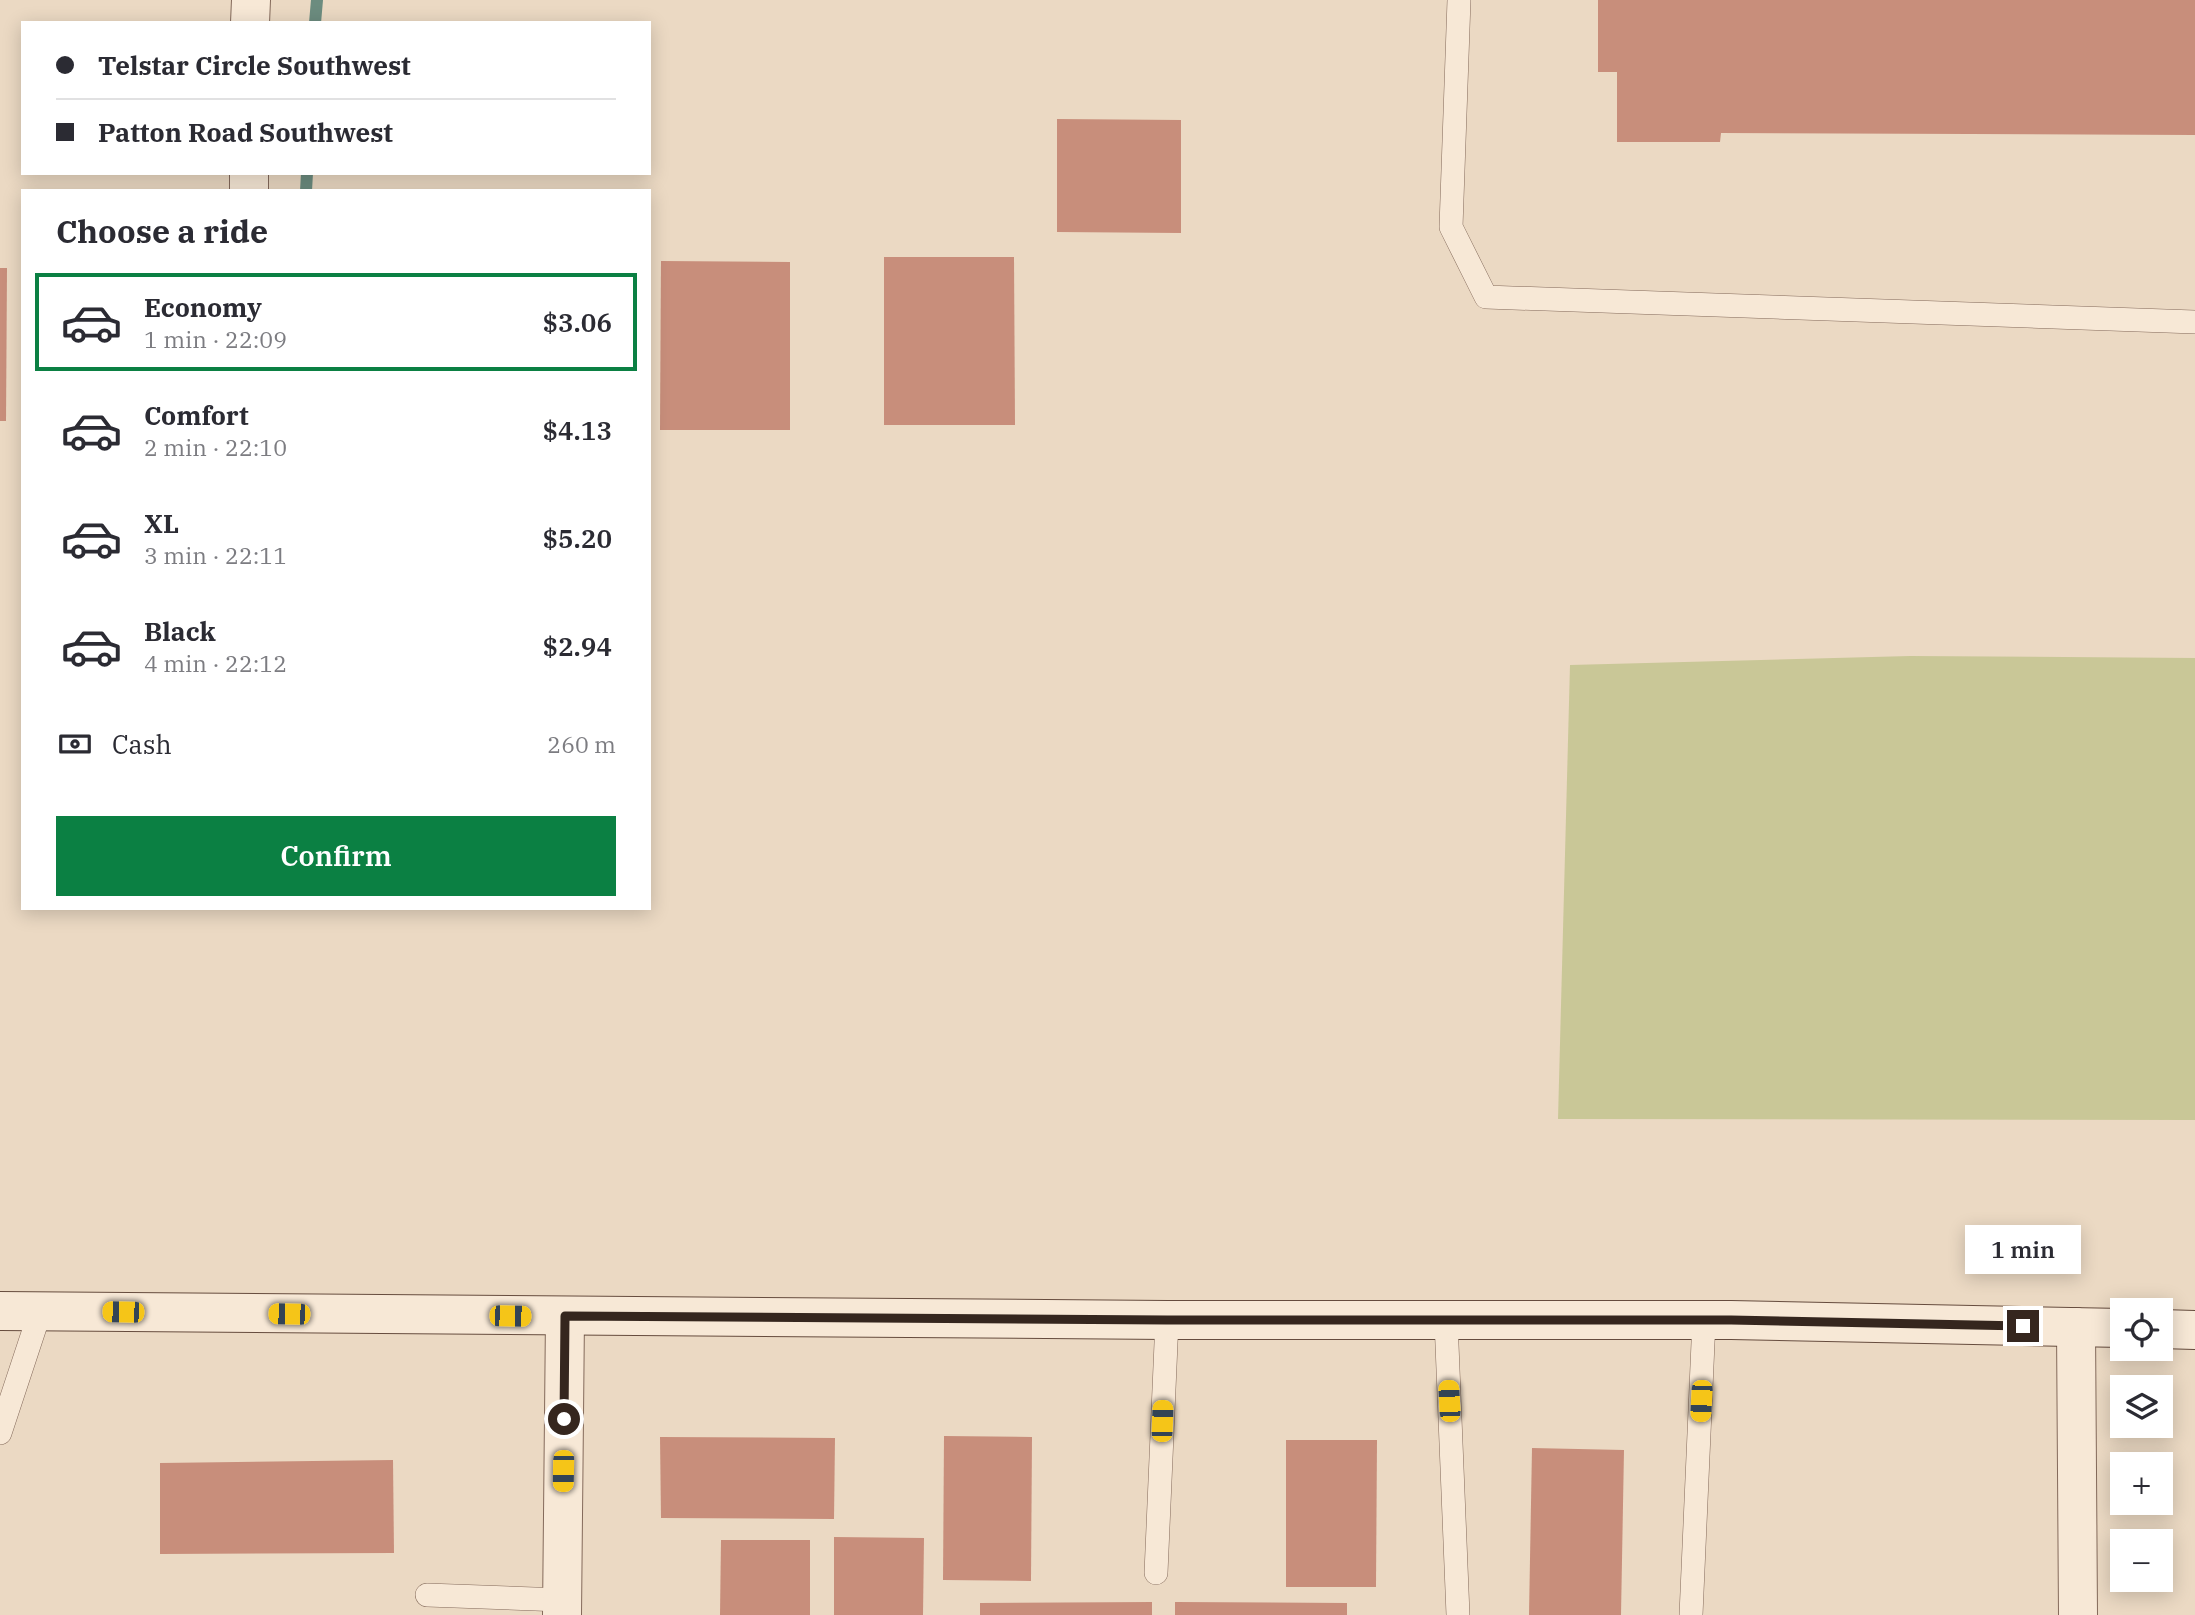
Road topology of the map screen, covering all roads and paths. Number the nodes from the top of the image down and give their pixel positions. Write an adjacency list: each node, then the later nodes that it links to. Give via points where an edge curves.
1 (251, 0): 3 (main road)
2 (1459, 0): 4 (lane, via 1451,227 1486,297)
3 (250, 21)
4 (2195, 322)
5 (0, 1311): 6 (main road)
6 (40, 1312): 7 (main road); 15 (lane)
7 (565, 1316): 8 (main road); 18 (main road)
8 (1167, 1320): 9 (main road); 16 (lane)
9 (1446, 1320): 10 (main road); 19 (lane)
10 (1704, 1320): 11 (main road); 20 (lane)
11 (2076, 1327): 12 (main road); 21 (main road)
12 (2110, 1328)
13 (2173, 1329): 14 (main road)
14 (2195, 1330)
15 (0, 1433)
16 (1156, 1573)
17 (427, 1594): 18 (lane)
18 (562, 1607)
19 (1458, 1615)
20 (1691, 1615)
21 (2078, 1615)

